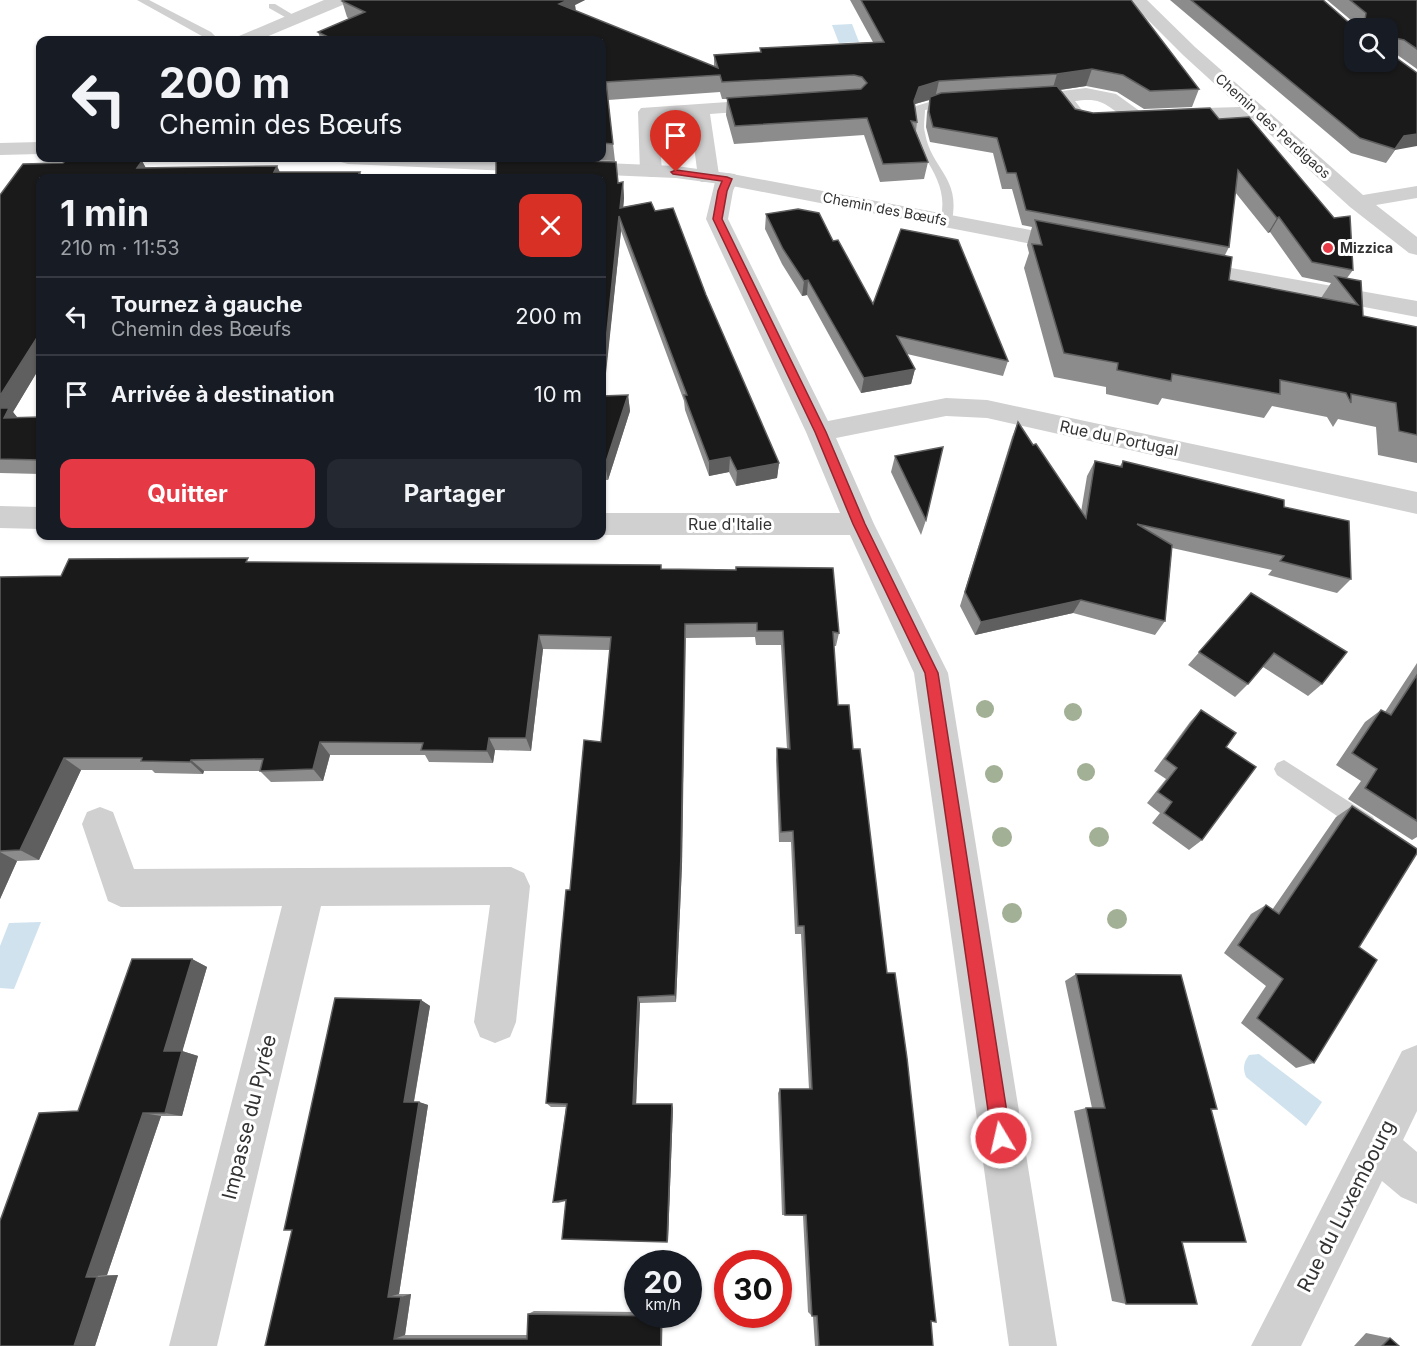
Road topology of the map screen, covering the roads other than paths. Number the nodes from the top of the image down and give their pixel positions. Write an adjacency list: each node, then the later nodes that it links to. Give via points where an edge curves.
1 (142, 0): 6 (lane)
2 (339, 0): 5 (street)
3 (1137, 0): 11 (street, Chemin des Perdigaos)
4 (272, 6): 5 (lane)
5 (295, 19): 7 (street)
6 (210, 36)
7 (255, 36)
8 (960, 102): 21 (lane, via 920,108 919,135 949,192 951,206)
9 (793, 104): 10 (street)
10 (699, 109): 17 (street, via 648,111); 18 (street)
11 (1257, 112): 12 (street); 20 (street, Chemin des Perdigaos)
12 (1138, 117): 12 (street, via 1079,118 1056,96 1106,95)
13 (36, 149): 15 (street)
14 (36, 156): 15 (street)
15 (1, 158)
16 (441, 162): 17 (street, Chemin des Bœufs)
17 (651, 171): 18 (street, Chemin des Bœufs)
18 (718, 178): 21 (street, Chemin des Bœufs); 26 (street, via 722,191 717,219)
19 (1417, 192): 20 (street)
20 (1358, 202): 23 (street, Chemin des Perdigaos)
21 (946, 221): 22 (street, Chemin des Bœufs)
22 (1095, 249)
23 (1416, 251)
24 (1163, 262): 25 (street)
25 (1417, 309)
26 (820, 432): 27 (street, Rue du Portugal, via 946,407 987,409); 31 (street)
27 (1417, 503)
28 (0, 517): 29 (street)
29 (36, 518)
30 (606, 524): 31 (street, Rue d'Italie)
31 (859, 524): 41 (street, via 931,673)
32 (1284, 769): 34 (lane)
33 (100, 824): 35 (street, via 121,888)
34 (1379, 832)
35 (306, 888): 36 (street, via 511,886); 40 (street, Impasse du Pyrée)
36 (495, 1022)
37 (1417, 1066): 38 (street, Rue du Luxembourg)
38 (1376, 1147): 39 (street); 42 (street, Rue du Luxembourg)
39 (1417, 1181)
40 (193, 1346)
41 (1033, 1346)
42 (1275, 1346)

